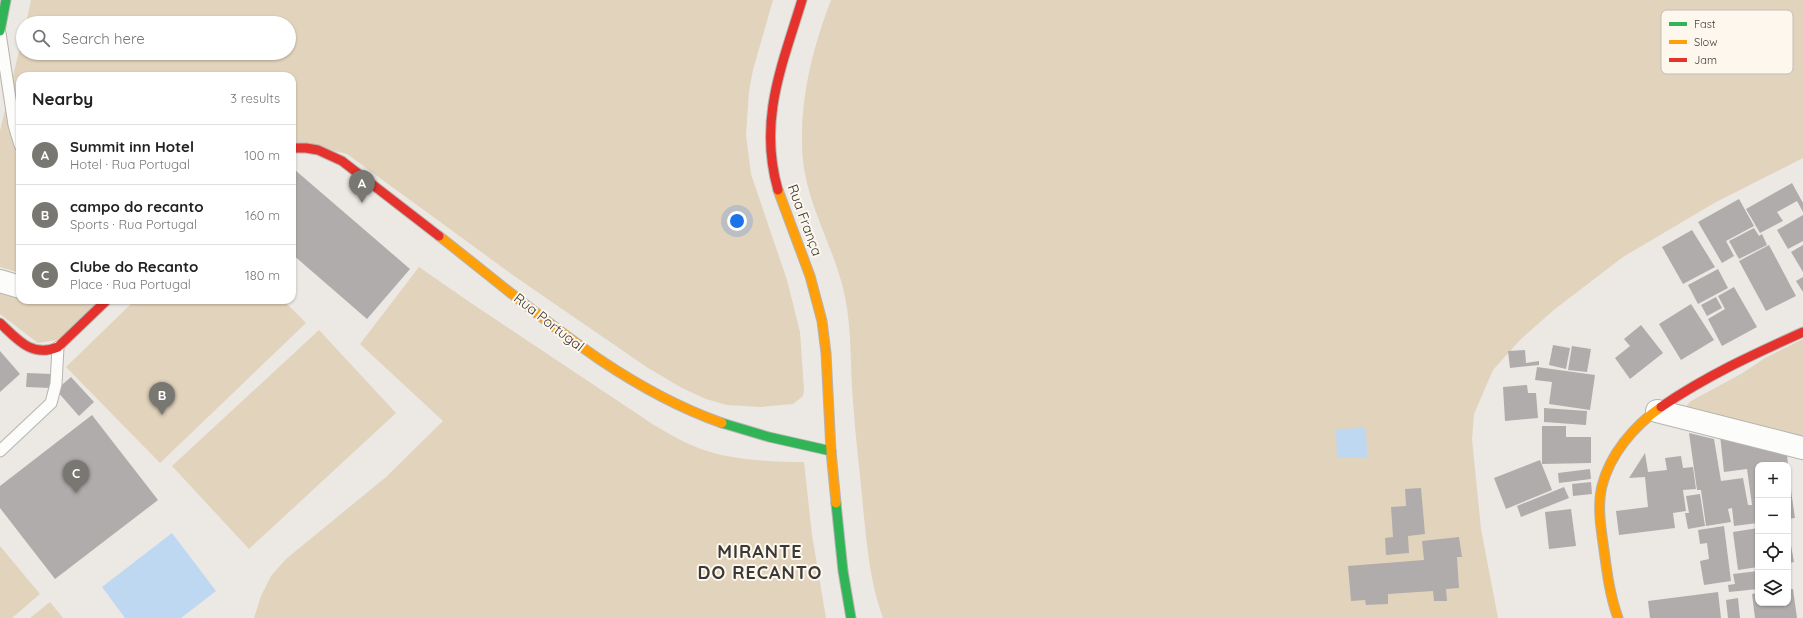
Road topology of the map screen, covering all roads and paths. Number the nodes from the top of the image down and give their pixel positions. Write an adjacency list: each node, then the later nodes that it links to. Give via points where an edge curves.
1 (6, 0): 3 (street)
2 (802, 0): 15 (street, Rua França, via 777,84 770,130 777,183 812,280 822,321 828,373)
3 (0, 32): 4 (lane)
4 (16, 132)
5 (296, 148): 15 (street, Rua Portugal, via 319,149 342,161 593,356 639,384 707,418 761,436)
6 (0, 281): 7 (street)
7 (16, 285)
8 (103, 304): 11 (street)
9 (0, 323): 11 (street, via 31,349 48,352)
10 (1803, 332): 12 (street, via 1706,379)
11 (58, 347): 14 (lane, via 56,384 51,403)
12 (1657, 410): 13 (street); 17 (street, via 1625,442 1607,471 1602,486 1600,522)
13 (1803, 448)
14 (0, 451)
15 (831, 451): 16 (street, Rua França, via 845,591)
16 (851, 618)
17 (1618, 618)

